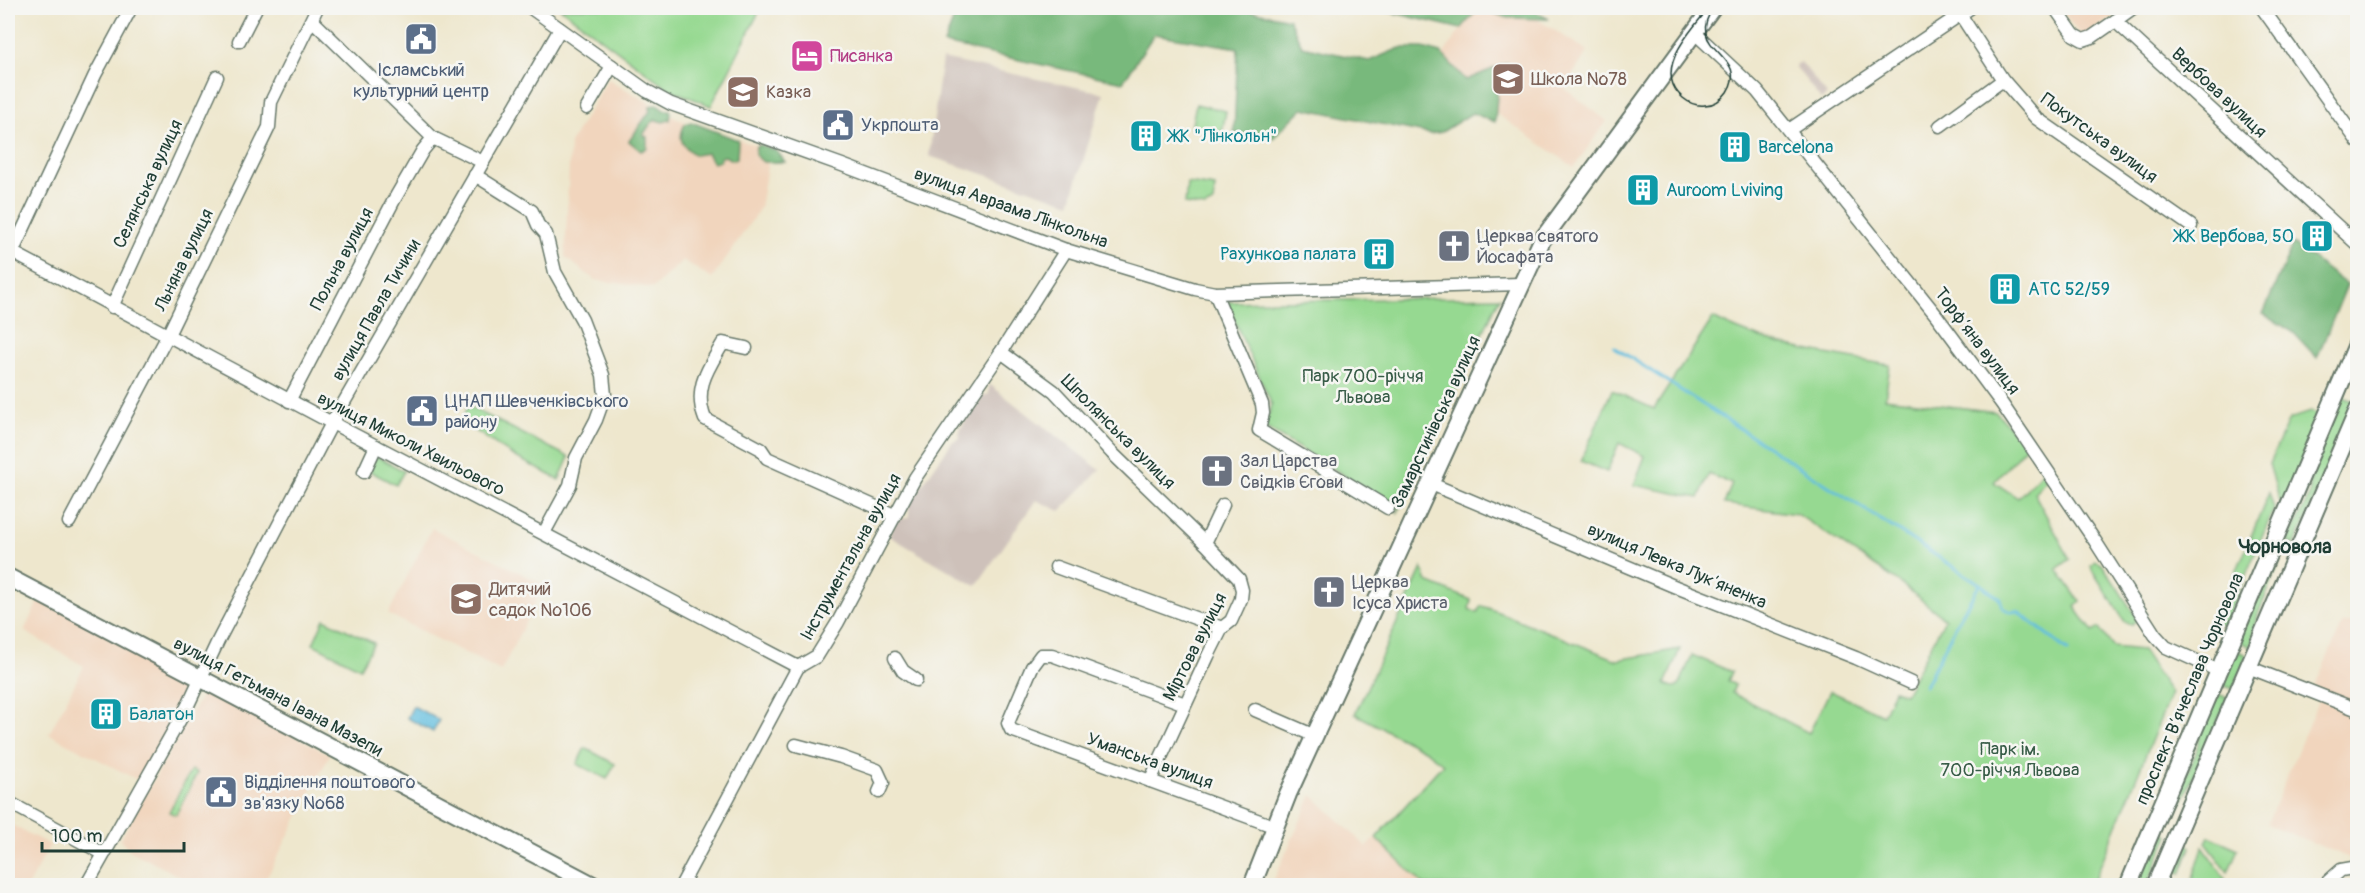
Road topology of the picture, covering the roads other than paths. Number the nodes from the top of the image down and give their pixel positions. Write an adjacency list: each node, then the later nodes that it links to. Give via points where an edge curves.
1 (131, 8): 28 (street)
2 (255, 8): 14 (street)
3 (317, 8): 10 (street, Льняна вулиця)
4 (531, 8): 12 (street, вулиця Авраама Лінкольна)
5 (1712, 8): 13 (main road, Замарстинівська вулиця)
6 (2055, 8): 11 (street, via 2074,35 2083,40)
7 (2133, 8): 11 (street)
8 (2262, 8): 22 (street)
9 (1963, 10): 17 (street, Покутська вулиця); 20 (street)
10 (313, 21): 21 (street); 32 (street, Льняна вулиця, via 272,102 269,127)
11 (2115, 21): 26 (street, Вербова вулиця)
12 (560, 29): 15 (street, вулиця Авраама Лінкольна); 23 (street, вулиця Павла Тичини)
13 (1695, 33): 20 (street, Торфʼяна вулиця, via 1757,91); 29 (main road, Замарстинівська вулиця, via 1558,215)
14 (239, 41)
15 (612, 66): 18 (street); 27 (street, вулиця Авраама Лінкольна, via 671,104)
16 (217, 76): 31 (street, Селянська вулиця)
17 (2003, 80): 19 (street); 25 (street, Покутська вулиця, via 2036,118)
18 (586, 108)
19 (1940, 126)
20 (1789, 130): 56 (street, Торфʼяна вулиця, via 2002,404 2155,635 2166,647)
21 (433, 138): 23 (street); 36 (street, Польна вулиця, via 394,200)
22 (2358, 142)
23 (483, 162): 24 (street, вулиця Павла Тичини)
24 (475, 175): 38 (street, вулиця Павла Тичини); 46 (street, via 532,211 546,234 555,272 582,320 603,375 605,395 596,420 576,458 570,485)
25 (2191, 226)
26 (2358, 245)
27 (1066, 250): 30 (street, вулиця Авраама Лінкольна); 35 (street, Інструментальна вулиця)
28 (10, 252): 31 (street, вулиця Миколи Хвильового)
29 (1520, 284): 30 (street, вулиця Авраама Лінкольна); 41 (main road, Замарстинівська вулиця)
30 (1215, 293): 43 (street, via 1263,404 1258,430)
31 (111, 307): 32 (street, вулиця Миколи Хвильового)
32 (167, 337): 36 (street, вулиця Миколи Хвильового); 45 (street, Льняна вулиця)
33 (2358, 342): 48 (main road, проспект Вʼячеслава Чорновола)
34 (746, 348): 44 (street, via 723,343 713,360 703,378 700,396 705,419 761,449 767,458)
35 (1001, 352): 44 (street, Інструментальна вулиця); 47 (street, Шполянська вулиця, via 1054,391)
36 (289, 401): 38 (street, вулиця Миколи Хвильового)
37 (2358, 410): 49 (main road)
38 (332, 423): 39 (street, вулиця Миколи Хвильового); 57 (street, вулиця Павла Тичини)
39 (376, 446): 40 (street); 46 (street, вулиця Миколи Хвильового)
40 (364, 472)
41 (1429, 483): 59 (street, вулиця Левка Лукʼяненка); 63 (main road, Замарстинівська вулиця)
42 (1223, 505): 47 (street)
43 (1388, 508)
44 (894, 515): 54 (street, Інструментальна вулиця, via 817,656)
45 (69, 522)
46 (544, 533): 54 (street, вулиця Миколи Хвильового)
47 (1205, 543): 52 (street, Міртова вулиця, via 1239,579 1242,590 1239,606)
48 (2272, 545): 49 (main road); 56 (main road, проспект Вʼячеслава Чорновола)
49 (2295, 556): 55 (main road)
50 (1056, 567): 52 (street)
51 (8, 577): 57 (main road, вулиця Гетьмана Івана Мазепи)
52 (1222, 628): 60 (street, Міртова вулиця)
53 (895, 658): 58 (street)
54 (798, 667): 75 (street, Інструментальна вулиця)
55 (2248, 668): 62 (street); 69 (main road)
56 (2219, 671): 67 (main road, проспект Вʼячеслава Чорновола)
57 (201, 679): 71 (street, вулиця Павла Тичини); 74 (main road, вулиця Гетьмана Івана Мазепи)
58 (916, 681)
59 (1911, 683)
60 (1185, 704): 65 (street, Міртова вулиця); 65 (street, Уманська вулиця, via 1052,655 1041,655 1032,666 1008,723 1011,730)
61 (1255, 710): 63 (street)
62 (2358, 710)
63 (1315, 736): 70 (main road, Замарстинівська вулиця)
64 (796, 745): 66 (street, via 878,770 883,783)
65 (1150, 781): 70 (street, Уманська вулиця)
66 (879, 792)
67 (2165, 801): 69 (main road, via 2175,811); 77 (main road, проспект Вʼячеслава Чорновола)
68 (8, 802): 71 (street)
69 (2185, 813): 78 (main road)
70 (1275, 827): 76 (main road, Замарстинівська вулиця)
71 (104, 854): 73 (street, вулиця Павла Тичини)
72 (2358, 867): 79 (street, via 2341,870)
73 (86, 885)
74 (595, 885)
75 (681, 885)
76 (1252, 885)
77 (2128, 885)
78 (2155, 885)
79 (2323, 885)

